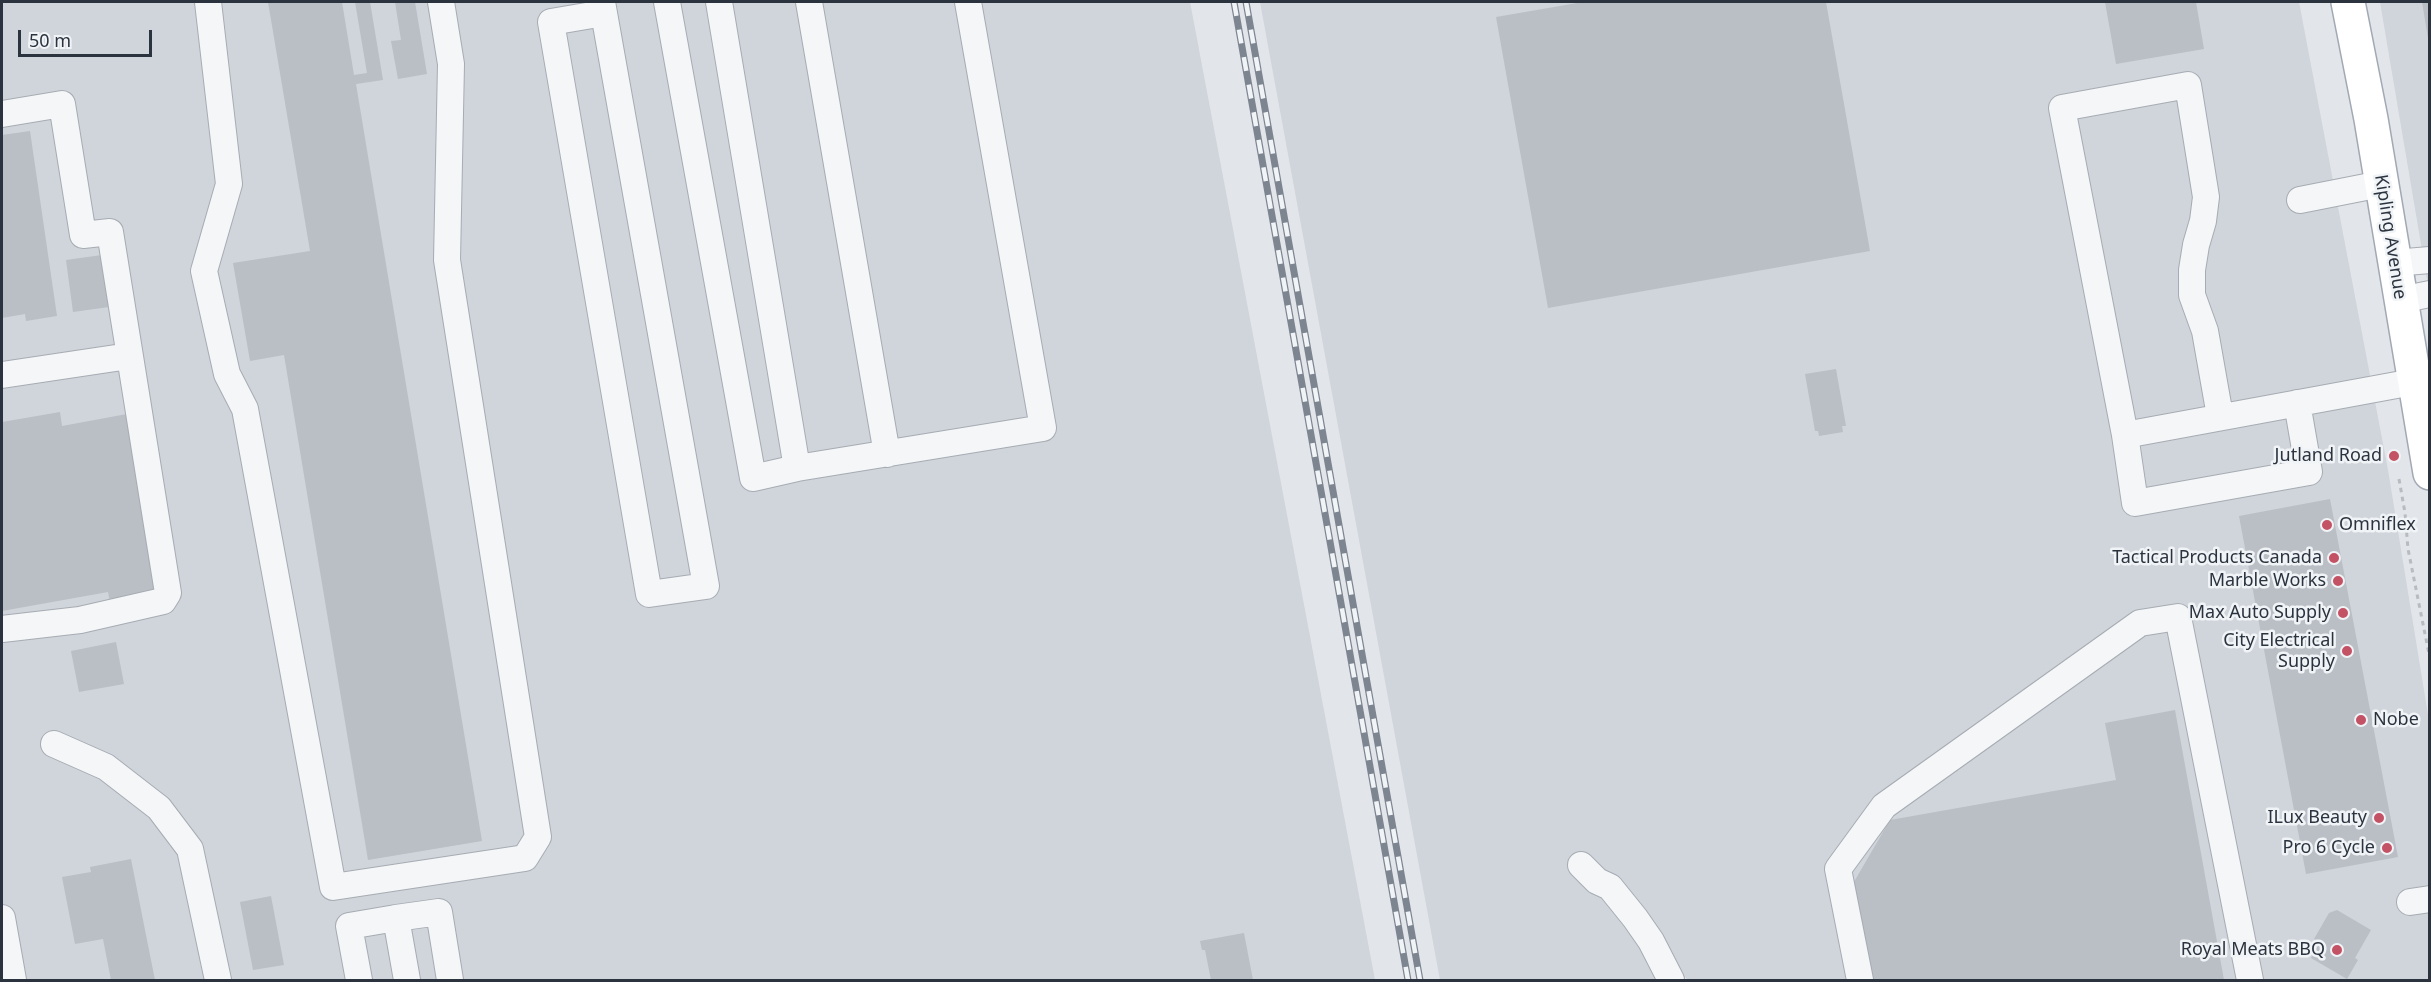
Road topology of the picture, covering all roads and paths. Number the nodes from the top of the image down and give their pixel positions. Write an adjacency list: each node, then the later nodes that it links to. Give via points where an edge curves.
1 (208, 2): 2 (street, via 229,184 204,271 227,374 245,409 333,887 525,858 538,837 447,260 450,64)
2 (441, 2)
3 (667, 2): 23 (street, via 753,478)
4 (719, 2): 23 (street)
5 (809, 2): 22 (street)
6 (968, 2): 22 (street, via 1043,428)
7 (2348, 2): 11 (main road, Kipling Avenue)
8 (603, 7): 9 (street); 9 (street, via 706,586 649,594 551,22)
9 (573, 10)
10 (2, 114): 16 (street, via 62,104 83,235 110,232)
11 (2381, 183): 12 (street); 14 (main road, Kipling Avenue)
12 (2300, 201)
13 (2430, 260): 14 (street)
14 (2394, 263): 15 (main road, Kipling Avenue)
15 (2415, 297): 18 (main road, Kipling Avenue)
16 (129, 356): 17 (street); 25 (street, via 168,593 163,601 80,620)
17 (2, 375)
18 (2413, 382): 19 (street); 24 (main road, Kipling Avenue)
19 (2296, 403): 20 (street); 21 (street, via 2309,472 2135,503)
20 (2220, 416): 21 (street); 21 (street, via 2205,331 2192,295 2192,270 2206,197 2188,85 2062,108)
21 (2125, 435)
22 (887, 454): 23 (street)
23 (797, 468)
24 (2414, 476): 26 (path, via 2407,524 2408,549)
25 (2, 629)
26 (2430, 659)
27 (54, 744): 33 (street, via 106,767 159,808 190,849)
28 (1589, 873): 31 (street, via 1602,897)
29 (2, 918): 32 (street)
30 (396, 918): 34 (street, via 349,926); 35 (street); 36 (street, via 439,912)
31 (1670, 978)
32 (13, 981)
33 (218, 981)
34 (359, 981)
35 (406, 981)
36 (450, 981)
37 (1860, 981): 38 (street, via 1838,869 1884,806 2140,623 2178,617)
38 (2250, 981)

